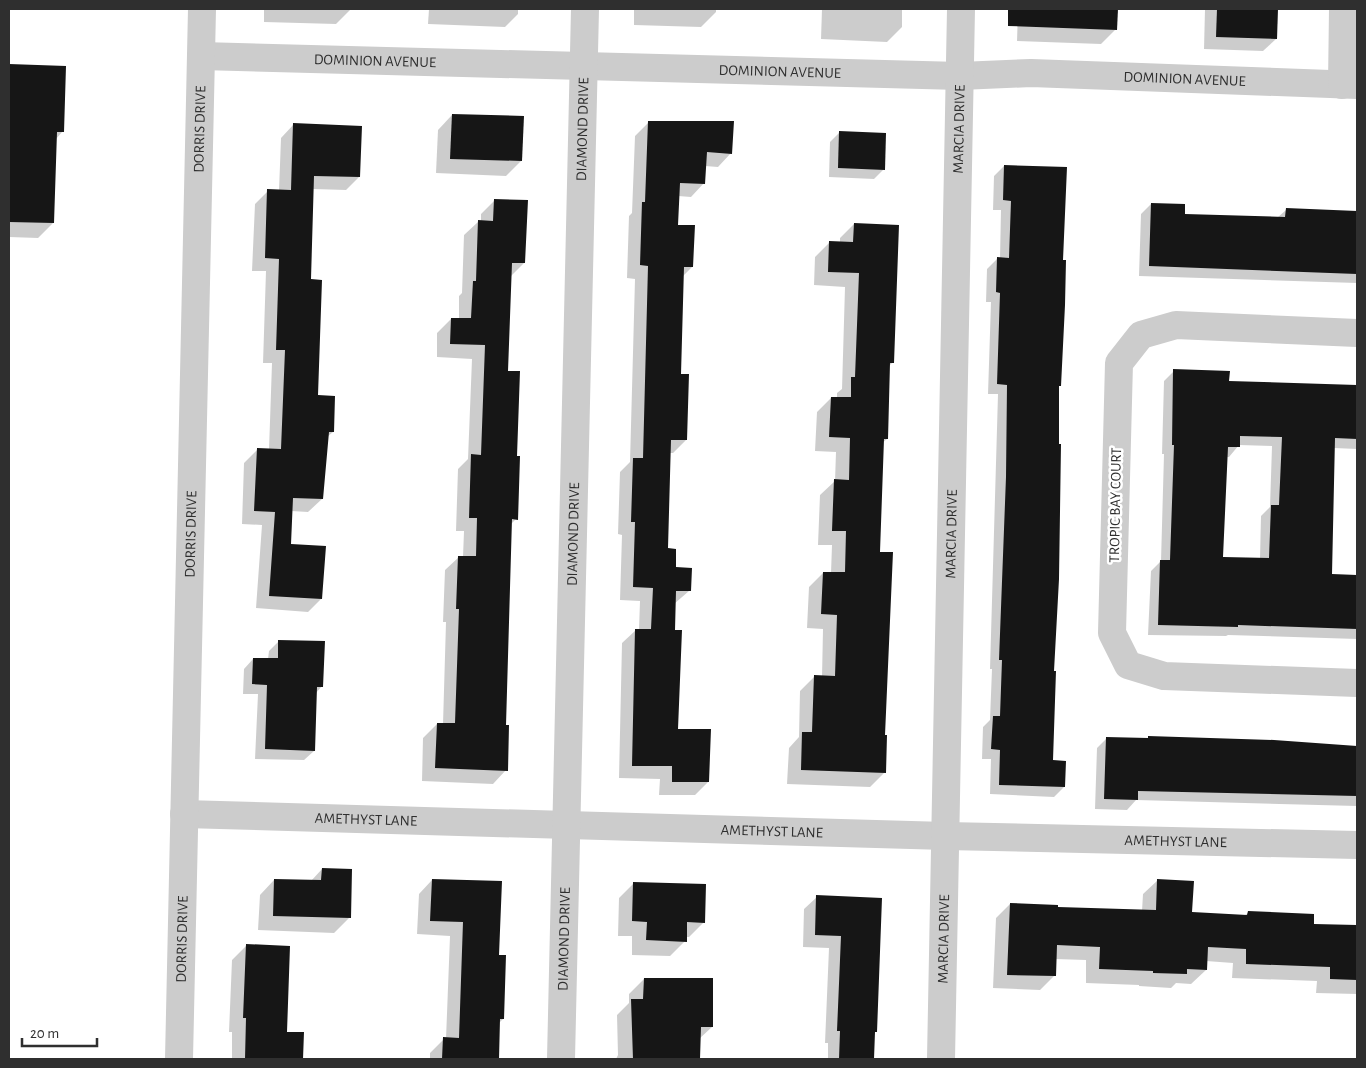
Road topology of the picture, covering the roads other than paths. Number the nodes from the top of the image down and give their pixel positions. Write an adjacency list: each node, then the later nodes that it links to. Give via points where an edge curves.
1 (202, 9): 5 (street, DORRIS DRIVE)
2 (585, 9): 6 (street, DIAMOND DRIVE)
3 (961, 9): 7 (street, MARCIA DRIVE)
4 (1343, 9): 8 (street)
5 (201, 56): 6 (street, DOMINION AVENUE); 11 (street, DORRIS DRIVE)
6 (584, 65): 7 (street, DOMINION AVENUE); 12 (street, DIAMOND DRIVE)
7 (960, 76): 8 (street, DOMINION AVENUE, via 1031,73); 13 (street, MARCIA DRIVE)
8 (1350, 85)
9 (1357, 333): 10 (street, TROPIC BAY COURT, via 1176,325 1141,335 1119,363 1112,633 1128,665 1164,676)
10 (1357, 683)
11 (184, 814): 12 (street, AMETHYST LANE); 15 (street, DORRIS DRIVE)
12 (566, 824): 13 (street, AMETHYST LANE); 16 (street, DIAMOND DRIVE)
13 (946, 836): 14 (street, AMETHYST LANE); 17 (street, MARCIA DRIVE)
14 (1357, 845)
15 (179, 1059)
16 (561, 1059)
17 (942, 1059)

